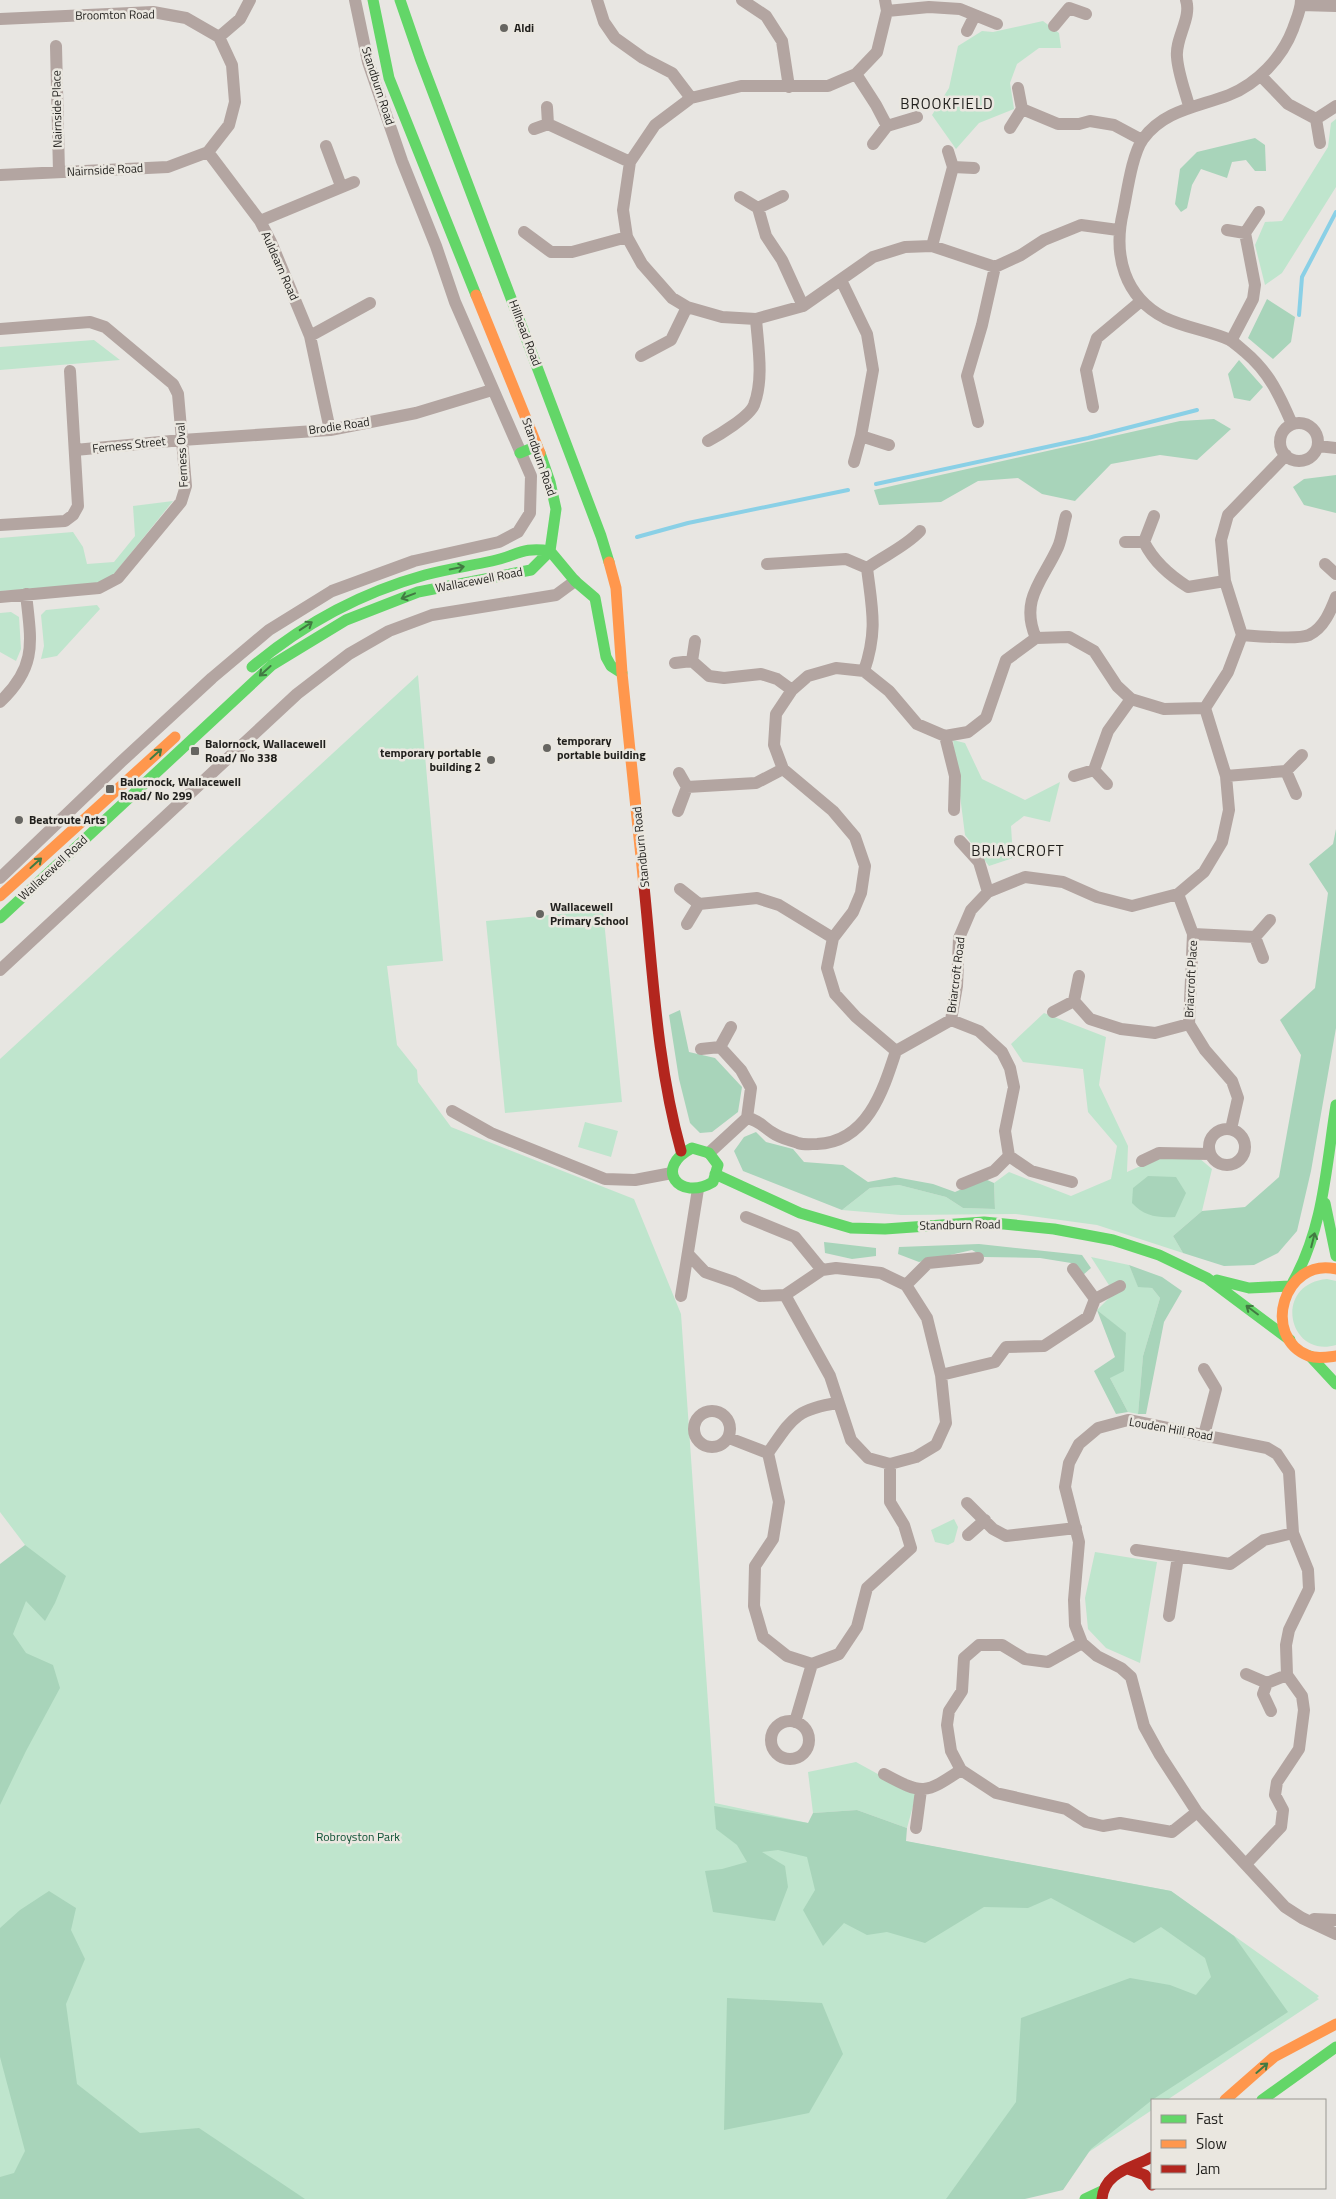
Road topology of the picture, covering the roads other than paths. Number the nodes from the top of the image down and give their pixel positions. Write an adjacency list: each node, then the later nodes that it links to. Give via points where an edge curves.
1 (250, 0): 18 (street, via 240,19)
2 (355, 0): 71 (street, Standburn Road, via 368,62 386,116 455,302)
3 (373, 0): 80 (street, Standburn Road, via 389,78)
4 (400, 0): 109 (street, Hillhead Road, via 601,536 616,588)
5 (597, 0): 24 (street, via 604,22 615,38 672,73)
6 (742, 0): 22 (street, via 766,16 782,41)
7 (1186, 0): 25 (street, via 1177,57)
8 (1301, 2): 11 (street); 21 (street, via 1288,42)
9 (1068, 4): 12 (street); 16 (street)
10 (886, 5): 13 (street, via 960,9); 20 (street, via 877,52)
11 (1336, 6)
12 (1086, 14)
13 (975, 15): 15 (street); 17 (street)
14 (0, 19): 18 (street, Broomton Road, via 153,12 186,18)
15 (997, 24)
16 (1054, 26)
17 (967, 31)
18 (219, 37): 40 (street, via 232,65 235,102 229,125)
19 (56, 46): 44 (street, Nairnside Place)
20 (856, 74): 22 (street, via 828,86); 32 (street)
21 (1261, 76): 25 (street, via 1230,95); 30 (street, via 1288,104)
22 (789, 87): 24 (street, via 742,86)
23 (1018, 88): 28 (street)
24 (691, 98): 41 (street, via 654,125)
25 (1189, 106): 35 (street, via 1162,120)
26 (1336, 106): 30 (street)
27 (547, 107): 31 (street)
28 (1022, 109): 33 (street); 35 (street, via 1058,124 1090,121 1114,125)
29 (917, 117): 32 (street)
30 (1316, 119): 36 (street)
31 (548, 124): 34 (street); 41 (street)
32 (887, 126): 37 (street)
33 (1010, 128)
34 (534, 129)
35 (1142, 140): 53 (street)
36 (1320, 143)
37 (873, 144)
38 (326, 146): 47 (street)
39 (948, 150): 42 (street)
40 (208, 152): 44 (street, Nairnside Road, via 168,167); 52 (street, Auldearn Road)
41 (630, 162): 57 (street, via 623,210)
42 (954, 167): 43 (street); 58 (street)
43 (974, 168)
44 (59, 172): 45 (street, Nairnside Road)
45 (0, 175)
46 (354, 182): 47 (street)
47 (341, 186): 52 (street)
48 (783, 196): 50 (street)
49 (740, 197): 50 (street)
50 (758, 208): 63 (street, via 766,236 782,260)
51 (1260, 212): 56 (street)
52 (260, 222): 67 (street, Auldearn Road)
53 (1118, 230): 59 (street, via 1081,225 1044,240); 61 (street, via 1119,254 1127,282)
54 (1227, 230): 56 (street)
55 (524, 232): 57 (street, via 551,252 572,252)
56 (1245, 233): 68 (street, via 1255,285 1252,299)
57 (627, 236): 64 (street, via 642,264 672,298)
58 (932, 246): 59 (street); 60 (street, via 905,247 873,257)
59 (995, 267): 73 (street, via 967,376)
60 (841, 280): 63 (street); 76 (street, via 867,334 873,370)
61 (1141, 301): 68 (street, via 1165,318); 72 (street, via 1097,338 1086,370)
62 (370, 303): 67 (street)
63 (803, 306): 65 (street)
64 (687, 308): 65 (street, via 722,317); 69 (street, via 671,340)
65 (756, 319): 78 (street, via 759,374 754,407 729,429)
66 (0, 330): 77 (street, Ferness Oval, via 90,322 105,327 173,384 178,394)
67 (310, 336): 75 (street, Auldearn Road)
68 (1231, 341): 74 (street, via 1257,362 1276,388)
69 (641, 356)
70 (70, 371): 83 (street, Ferness Street)
71 (492, 390): 75 (street, Brodie Road, via 416,413); 84 (street, Standburn Road)
72 (1093, 407)
73 (978, 422)
74 (1292, 424): 81 (street, via 1312,427); 85 (street, via 1284,430 1281,438)
75 (330, 430): 77 (street, Brodie Road)
76 (861, 436): 79 (street); 86 (street)
77 (182, 440): 83 (street, Ferness Street); 100 (street, Ferness Oval, via 186,486 181,502 118,578 99,588)
78 (708, 441)
79 (889, 445)
80 (538, 446): 84 (street); 93 (street, Standburn Road, via 556,509)
81 (1318, 446): 82 (street); 85 (street, via 1306,460)
82 (1336, 448)
83 (75, 450): 89 (street, Ferness Street, via 78,506 74,515 65,521)
84 (520, 453): 130 (street, Standburn Road, via 531,476 530,513 518,532 499,542 414,561 332,591 269,630 212,678)
85 (1286, 455): 99 (street, via 1228,515 1221,540)
86 (854, 462)
87 (1066, 516): 104 (street, via 1059,546 1032,596 1031,626)
88 (1154, 516): 92 (street)
89 (0, 525)
90 (920, 531): 96 (street, via 909,542 885,554)
91 (1125, 542): 92 (street)
92 (1144, 542): 99 (street, via 1151,556 1188,587)
93 (550, 551): 98 (street); 110 (street, Wallacewell Road, one-way to 93, via 270,651 350,602 425,574 500,559 529,548); 136 (street, Wallacewell Road, one-way to 136, via 531,570 418,592 346,620 272,665)
94 (768, 564): 96 (street, via 846,559)
95 (1325, 564): 97 (street)
96 (868, 568): 108 (street, via 875,626)
97 (1336, 574)
98 (576, 580): 109 (street, via 595,598 606,657 611,666); 143 (street, Wallacewell Road, via 556,595 432,615 389,631 349,654 296,694)
99 (1225, 581): 103 (street)
100 (26, 594): 101 (street, Ferness Oval); 113 (street, via 32,644 26,669)
101 (0, 597)
102 (1336, 597): 103 (street, via 1328,617 1309,635 1277,638)
103 (1242, 635): 114 (street, via 1228,672)
104 (1036, 638): 112 (street, via 1069,637 1094,651 1117,686); 116 (street, via 1006,660 986,718 968,732)
105 (695, 641): 106 (street)
106 (692, 661): 107 (street); 111 (street, via 709,676 724,678 761,674 777,679)
107 (675, 663)
108 (864, 671): 111 (street, via 836,668 808,676); 116 (street, via 889,691 917,724)
109 (622, 673): 157 (street, Standburn Road, via 663,1069)
110 (241, 678)
111 (792, 690): 118 (street, via 776,714 774,745)
112 (1131, 699): 114 (street, via 1164,709); 119 (street, via 1108,731)
113 (0, 702)
114 (1204, 708): 123 (street, Briarcroft Road)
115 (182, 730): 134 (street, Wallacewell Road, one-way to 115)
116 (945, 736): 127 (street, via 955,776)
117 (1302, 754): 120 (street)
118 (783, 769): 125 (street, via 756,783); 141 (street, via 833,811 855,837 865,866 861,893 853,912)
119 (1094, 770): 122 (street); 124 (street)
120 (1286, 771): 123 (street); 126 (street)
121 (679, 773): 125 (street)
122 (1074, 776)
123 (1226, 776): 133 (street, Briarcroft Road, via 1228,810 1222,842 1204,872)
124 (1107, 784)
125 (687, 787): 128 (street)
126 (1296, 794)
127 (954, 810)
128 (678, 811)
129 (960, 841): 132 (street, via 979,862)
130 (0, 878)
131 (680, 889): 135 (street)
132 (988, 892): 133 (street, Briarcroft Road, via 1024,877 1064,882 1097,897 1132,906); 147 (street, Briarcroft Road, via 971,910 959,938 957,986)
133 (1178, 894): 139 (street, Briarcroft Place)
134 (0, 896)
135 (699, 904): 138 (street); 141 (street, via 758,898 779,905)
136 (0, 918)
137 (1270, 920): 140 (street)
138 (687, 924)
139 (1193, 934): 140 (street, Briarcroft Place); 148 (street, Briarcroft Place)
140 (1255, 937): 142 (street)
141 (833, 938): 152 (street, via 827,968 835,994)
142 (1263, 958)
143 (0, 970)
144 (1079, 976): 145 (street)
145 (1074, 1001): 146 (street); 148 (street, Briarcroft Place, via 1090,1019 1121,1028 1155,1033)
146 (1053, 1012)
147 (951, 1020): 152 (street, Briarcroft Road); 160 (street, via 979,1031 1002,1052 1010,1068 1014,1087 1005,1131)
148 (1189, 1024): 156 (street, Briarcroft Place, via 1205,1050 1232,1081 1238,1098)
149 (730, 1027): 150 (street)
150 (720, 1048): 151 (street); 155 (street, via 741,1070 751,1088)
151 (701, 1049)
152 (896, 1051): 155 (street, via 870,1115 848,1136 826,1143 801,1144 774,1134 756,1120)
153 (1336, 1105): 167 (street)
154 (452, 1110): 162 (street, via 491,1133 605,1179 635,1180)
155 (747, 1118): 158 (street)
156 (1231, 1129): 159 (street, via 1217,1132 1209,1145); 159 (street, via 1244,1139 1246,1145 1242,1158 1234,1164 1225,1165)
157 (681, 1151): 158 (street, via 692,1148); 162 (street, via 674,1160)
158 (709, 1153): 163 (street, via 718,1165)
159 (1210, 1154): 161 (street, via 1159,1153)
160 (1009, 1156): 164 (street, via 1031,1171); 165 (street, via 994,1170)
161 (1142, 1161)
162 (672, 1173): 166 (street, via 676,1182 687,1189)
163 (715, 1174): 166 (street, via 713,1182); 175 (street, Standburn Road, via 800,1213 852,1228 984,1222 1054,1229 1113,1240 1159,1255)
164 (1072, 1182)
165 (962, 1184)
166 (698, 1189): 169 (street)
167 (1324, 1196): 170 (street); 177 (street, one-way to 167, via 1309,1254)
168 (746, 1217): 173 (street, via 795,1236)
169 (689, 1255): 179 (street, via 705,1272 760,1296); 180 (street)
170 (1336, 1256)
171 (978, 1258): 176 (street, via 928,1263)
172 (1336, 1269): 177 (street, via 1312,1270)
173 (822, 1270): 176 (street, via 836,1268 881,1273); 179 (street)
174 (1073, 1270): 181 (street)
175 (1207, 1278): 177 (street, Standburn Road, via 1249,1288); 182 (street, Standburn Road, one-way to 175)
176 (906, 1284): 186 (street, via 927,1318)
177 (1291, 1284): 182 (street, via 1280,1310 1283,1327)
178 (1120, 1286): 181 (street)
179 (785, 1295): 188 (street, via 830,1376)
180 (681, 1296)
181 (1095, 1299): 186 (street, via 1088,1317 1044,1346 1006,1347 995,1362)
182 (1290, 1340): 183 (street, Standburn Road)
183 (1310, 1356): 184 (street); 187 (street, Standburn Road)
184 (1336, 1356)
185 (1204, 1369): 189 (street, via 1216,1389)
186 (941, 1375): 192 (street, via 946,1423 936,1444 916,1457)
187 (1336, 1384)
188 (838, 1404): 191 (street, via 815,1407 791,1420); 192 (street, via 851,1440 868,1458)
189 (1204, 1435): 195 (street, Louden Hill Road, via 1128,1420 1098,1428 1079,1444 1069,1463 1065,1487); 196 (street, Louden Hill Road, via 1267,1448 1277,1454 1289,1472)
190 (729, 1438): 191 (street)
191 (768, 1453): 202 (street, via 779,1502 773,1539 755,1566 754,1606 763,1637 786,1656)
192 (890, 1464): 202 (street, via 890,1502 904,1525 911,1548 867,1588 857,1627 839,1654)
193 (967, 1503): 194 (street)
194 (984, 1520): 195 (street, via 1006,1536); 197 (street)
195 (1076, 1528): 201 (street, Louden Hill Road, via 1079,1542 1075,1625)
196 (1293, 1533): 199 (street, via 1264,1540 1230,1564); 204 (street, Louden Hill Road, via 1308,1570 1308,1589 1289,1630 1286,1645)
197 (968, 1535)
198 (1136, 1550): 199 (street)
199 (1178, 1556): 200 (street)
200 (1168, 1616)
201 (1082, 1643): 208 (street, via 1048,1662 1025,1658 1002,1645 979,1645 964,1658 962,1691 949,1711 946,1725 951,1751); 211 (street, via 1131,1677 1144,1726)
202 (812, 1664): 207 (street)
203 (1246, 1674): 205 (street)
204 (1288, 1675): 205 (street); 213 (street, Louden Hill Road, via 1302,1696 1304,1710 1299,1749 1277,1782 1275,1795 1282,1810 1281,1827)
205 (1267, 1683): 206 (street, via 1263,1694)
206 (1272, 1712)
207 (795, 1722)
208 (961, 1770): 210 (street, via 938,1785); 211 (street, via 996,1793 1066,1809 1086,1822 1103,1826 1120,1823 1172,1832)
209 (884, 1774): 210 (street, via 905,1786)
210 (921, 1790): 212 (street)
211 (1198, 1812): 213 (street)
212 (916, 1828)
213 (1246, 1864): 214 (street, via 1285,1908)
214 (1302, 1918): 215 (street); 216 (street)
215 (1336, 1920)
216 (1336, 1934)
217 (1336, 2024): 219 (street, one-way to 217, via 1274,2057)
218 (1336, 2048): 220 (street)
219 (1226, 2099)
220 (1263, 2099)
221 (1151, 2158): 222 (street)
222 (1128, 2169): 223 (street, via 1145,2175); 224 (street, via 1114,2174 1106,2182)
223 (1151, 2184)
224 (1102, 2195): 225 (street)
225 (1086, 2199)

